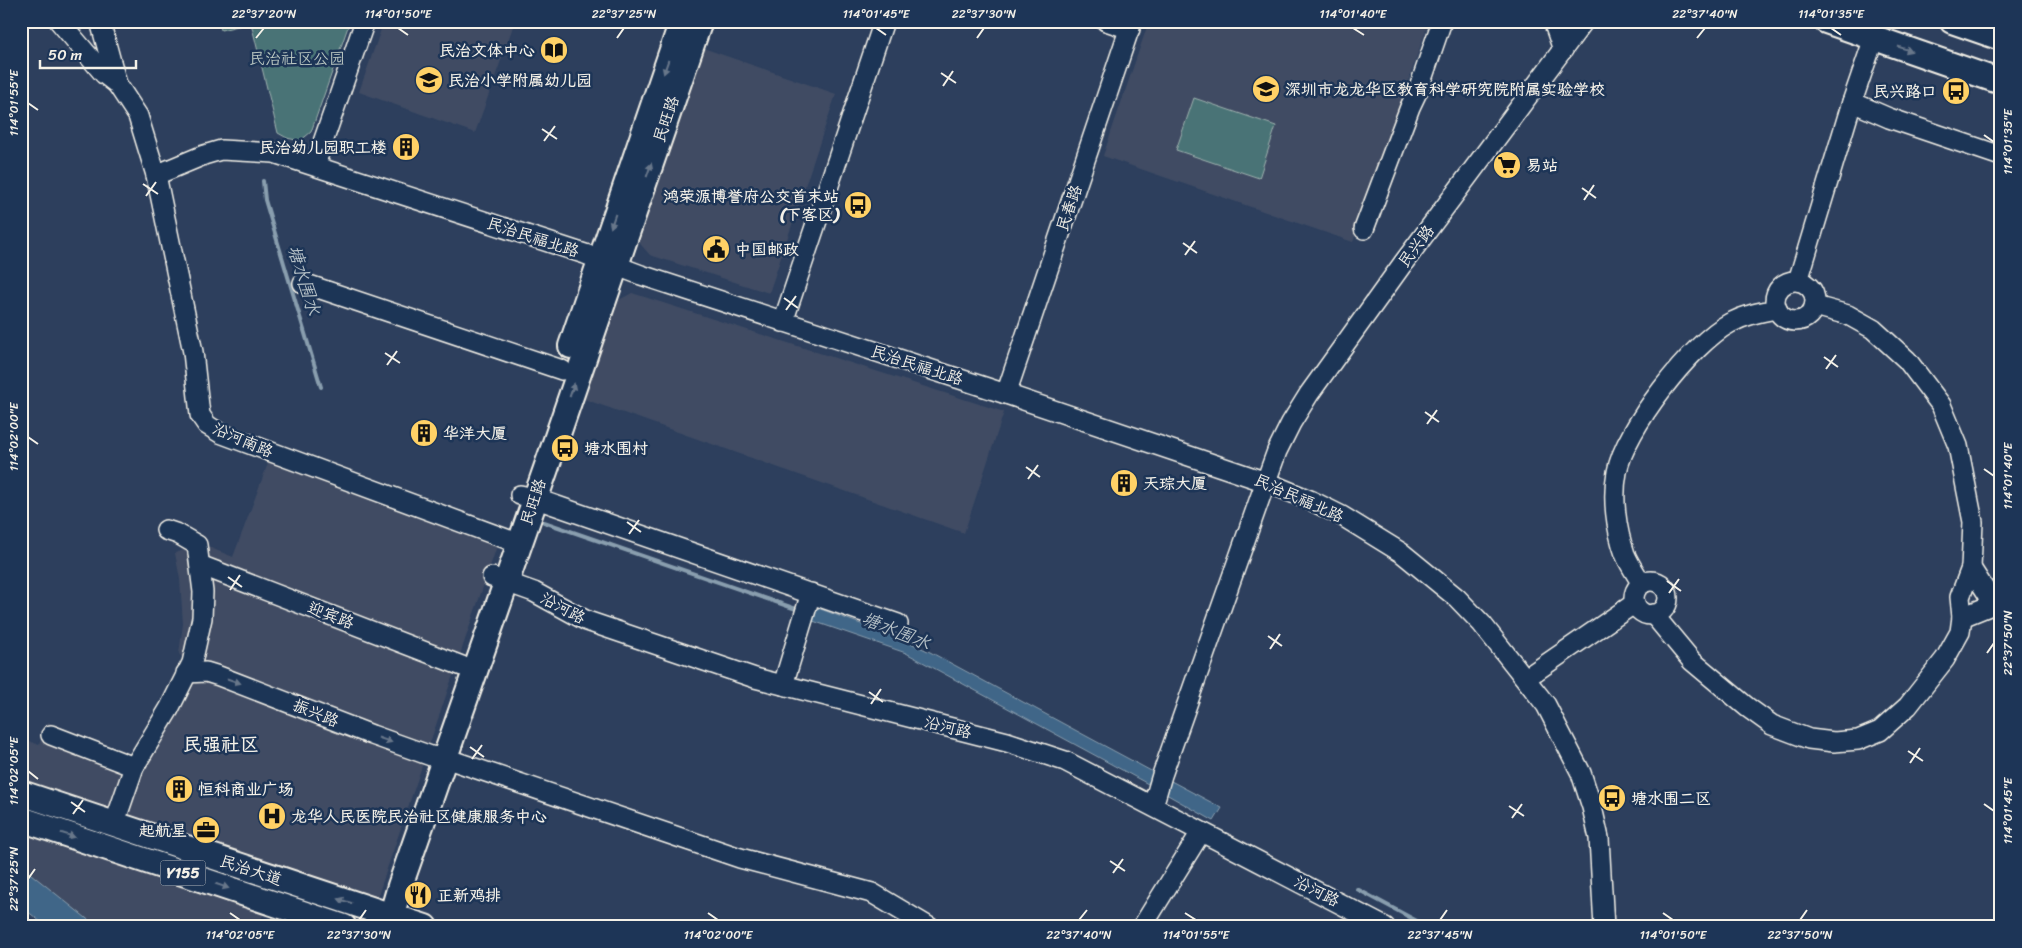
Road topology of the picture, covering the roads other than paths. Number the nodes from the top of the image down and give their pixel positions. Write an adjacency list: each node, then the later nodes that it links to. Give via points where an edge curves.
1 (60, 21): 18 (street, via 104,74)
2 (100, 21): 18 (street)
3 (366, 21): 21 (street)
4 (682, 21): 24 (main road, 民旺路, one-way to 24)
5 (700, 21): 24 (main road, 民旺路, one-way to 5)
6 (884, 21): 29 (street)
7 (1106, 21): 13 (street)
8 (1442, 21): 23 (street)
9 (1553, 21): 16 (street)
10 (1584, 21): 16 (street, 民兴路)
11 (1826, 21): 14 (main road)
12 (1952, 21): 15 (main road)
13 (1131, 25): 31 (street, 民春路)
14 (1874, 38): 17 (main road, one-way to 17); 19 (street)
15 (2001, 38)
16 (1563, 50): 32 (street, 民兴路, via 1309,394 1284,437)
17 (2001, 82)
18 (117, 84): 22 (street, via 138,116)
19 (1852, 102): 20 (street); 25 (street)
20 (2001, 156)
21 (315, 165): 22 (street, 民治民福北路, via 274,154 221,150); 24 (street, 民治民福北路)
22 (156, 175): 35 (street, 沿河南路, via 193,352 200,415 207,425 220,433)
23 (1364, 229)
24 (608, 262): 29 (street, 民治民福北路); 30 (main road, 民旺路); 33 (main road, 民旺路, one-way to 24)
25 (1798, 281): 27 (street, via 1805,283 1814,293); 28 (street, via 1787,283 1778,292)
26 (303, 283): 30 (street)
27 (1815, 306): 28 (street, via 1801,320 1792,321); 37 (street, via 1848,315 1873,329 1907,360 1941,405 1958,446 1973,522)
28 (1777, 309): 39 (street, via 1749,314 1728,324 1700,345 1648,409 1624,448 1617,472 1615,513 1625,555)
29 (783, 322): 31 (street, 民治民福北路)
30 (562, 370): 33 (main road, 民旺路)
31 (1006, 394): 32 (street, 民治民福北路)
32 (1266, 482): 48 (street, 民治民福北路, via 1342,516 1402,553 1457,598); 54 (street, 民兴路)
33 (527, 496): 35 (main road, 民旺路); 42 (street)
34 (166, 530): 36 (street, via 197,545)
35 (512, 542): 38 (main road, 民旺路)
36 (200, 565): 46 (street, 迎宾路); 47 (street, via 202,618 194,657)
37 (1971, 568): 41 (street); 44 (street, via 1960,597)
38 (500, 580): 46 (main road, 民旺路); 49 (street, 沿河路, via 534,592 587,621); 51 (main road, 民旺路)
39 (1642, 584): 40 (street, via 1635,593); 43 (street, via 1656,582 1666,591 1664,607)
40 (1635, 603): 43 (street, via 1640,610); 48 (street)
41 (1998, 605): 44 (street)
42 (807, 606): 45 (street); 49 (street)
43 (1653, 614): 44 (street, via 1692,661 1746,707 1772,725 1809,739 1834,742 1858,740 1880,730 1908,706 1945,659 1960,632)
44 (1962, 617)
45 (898, 624)
46 (462, 666): 51 (main road, 民旺路)
47 (186, 673): 51 (street, 振兴路, one-way to 51, via 206,672 220,676); 52 (street, via 169,709)
48 (1526, 678): 64 (street, 民治民福北路, via 1546,705 1581,773 1592,807 1600,838)
49 (783, 685): 54 (street, 沿河路, via 1040,752)
50 (51, 735): 52 (street)
51 (438, 757): 58 (main road, 民旺路, via 382,896); 61 (street, 振兴路, via 740,858 872,893)
52 (134, 767): 56 (street)
53 (21, 793): 56 (main road, 民治大道 / Y155)
54 (1154, 802): 57 (street, 沿河路)
55 (21, 820): 59 (main road, 民治大道 / Y155, one-way to 59)
56 (114, 825): 58 (main road, 民治大道 / Y155, one-way to 56)
57 (1201, 832): 62 (street); 63 (street, 沿河路)
58 (387, 920): 60 (main road, 民治大道 / Y155)
59 (344, 927)
60 (424, 927)
61 (929, 927)
62 (1142, 927)
63 (1385, 927)
64 (1604, 927)

